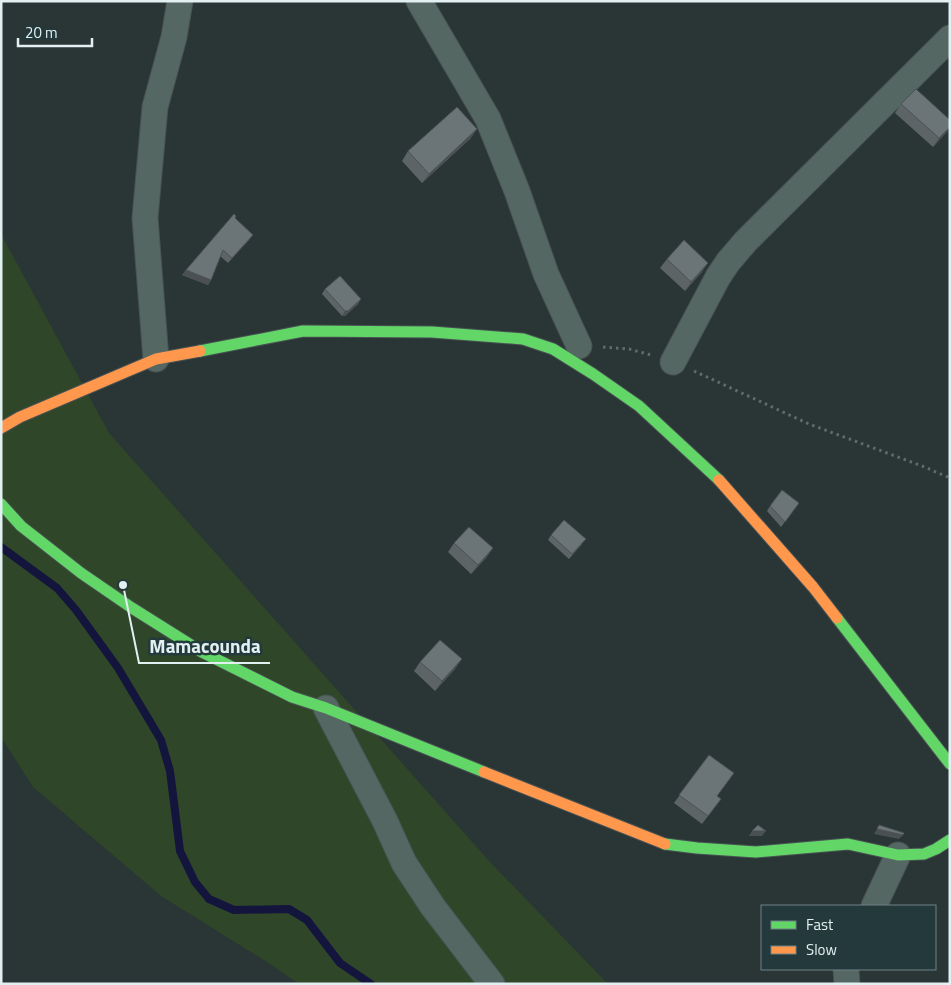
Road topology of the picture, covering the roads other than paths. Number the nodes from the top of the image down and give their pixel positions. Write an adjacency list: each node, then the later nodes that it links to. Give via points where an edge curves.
1 (180, 1): 5 (street, via 155,107 145,218)
2 (419, 1): 4 (street, via 488,119 546,274)
3 (950, 38): 6 (street, via 746,240 718,277)
4 (579, 346)
5 (156, 359): 7 (street); 10 (street, via 303,331 432,332 523,339 553,349 639,406 713,473 813,587)
6 (673, 362)
7 (1, 428)
8 (1, 504): 9 (street, via 21,526 81,573 202,652 292,697)
9 (326, 708): 12 (street, via 660,843 756,852 848,844); 15 (street, via 404,863)
10 (950, 764)
11 (950, 840): 12 (street, via 924,854)
12 (898, 855): 13 (street)
13 (874, 905)
14 (846, 970): 16 (street)
15 (492, 984)
16 (847, 984)

